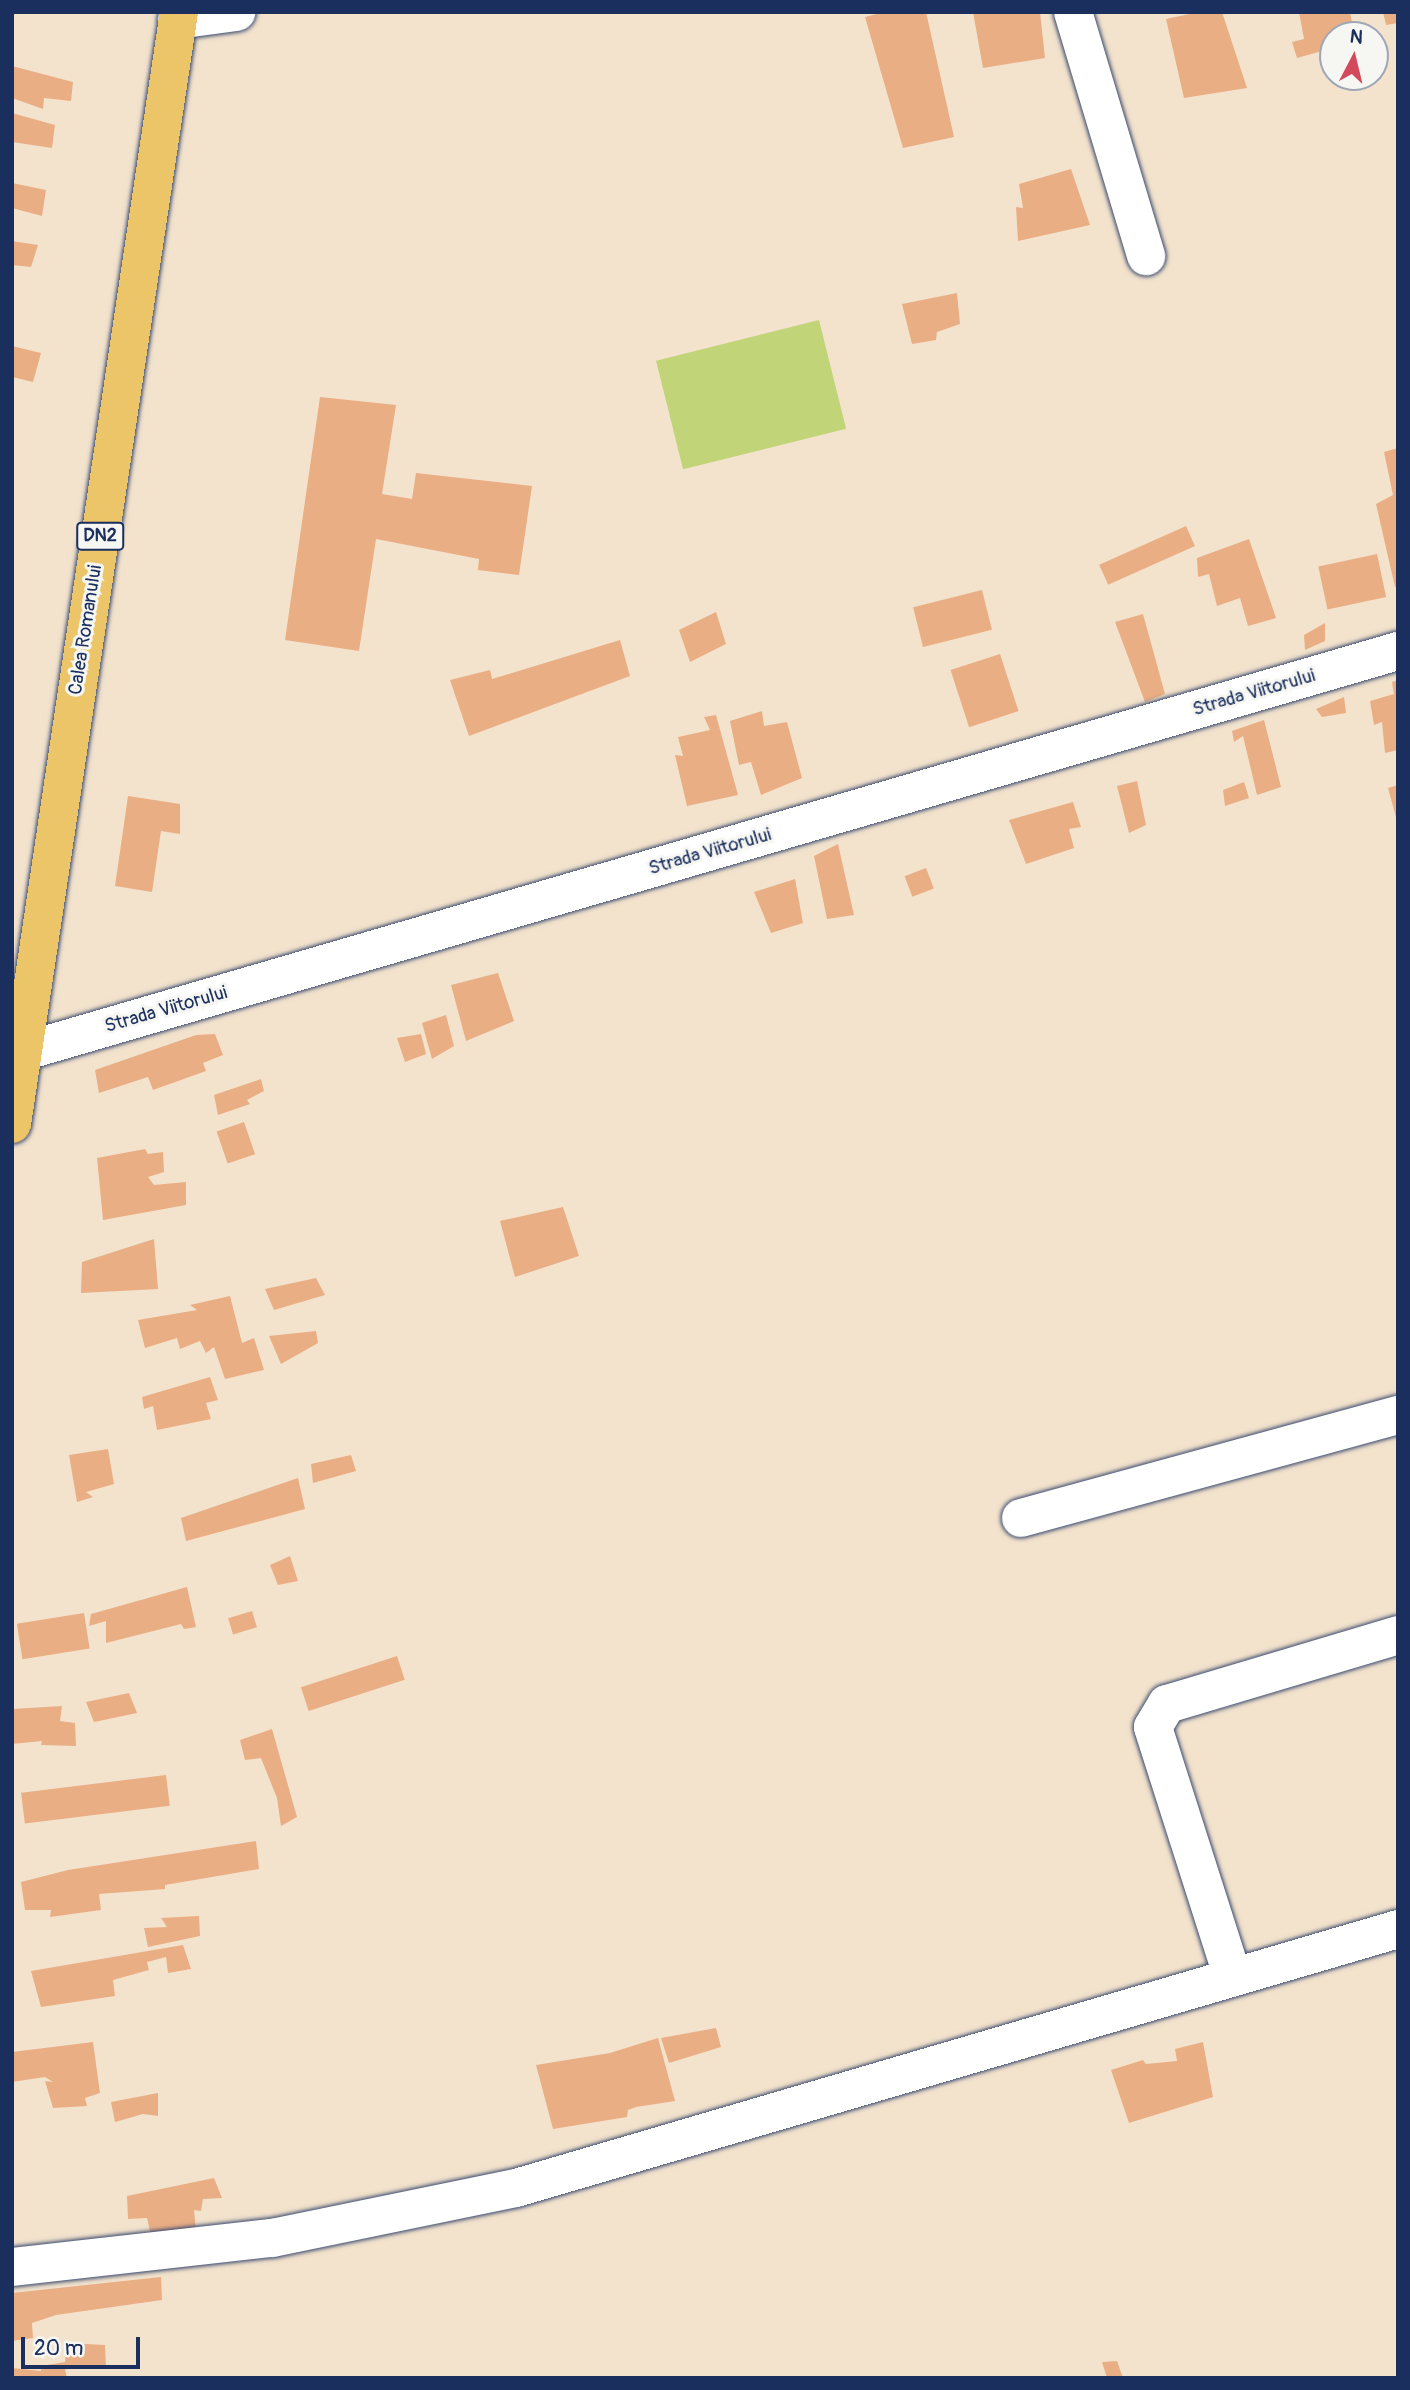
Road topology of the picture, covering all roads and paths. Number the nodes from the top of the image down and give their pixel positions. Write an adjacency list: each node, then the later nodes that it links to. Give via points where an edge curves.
1 (236, 12): 3 (street)
2 (1073, 12): 4 (street)
3 (178, 16): 6 (main road, Calea Romanului / DN2)
4 (1146, 256)
5 (1398, 651): 6 (street, Strada Viitorului)
6 (22, 1052): 7 (main road, Calea Romanului / DN2)
7 (12, 1124)
8 (1398, 1415): 9 (street)
9 (1021, 1518)
10 (1398, 1634): 12 (street, via 1167,1704 1153,1727)
11 (1398, 1929): 12 (street)
12 (1232, 1975): 13 (street, via 516,2188 272,2238)
13 (12, 2267)

